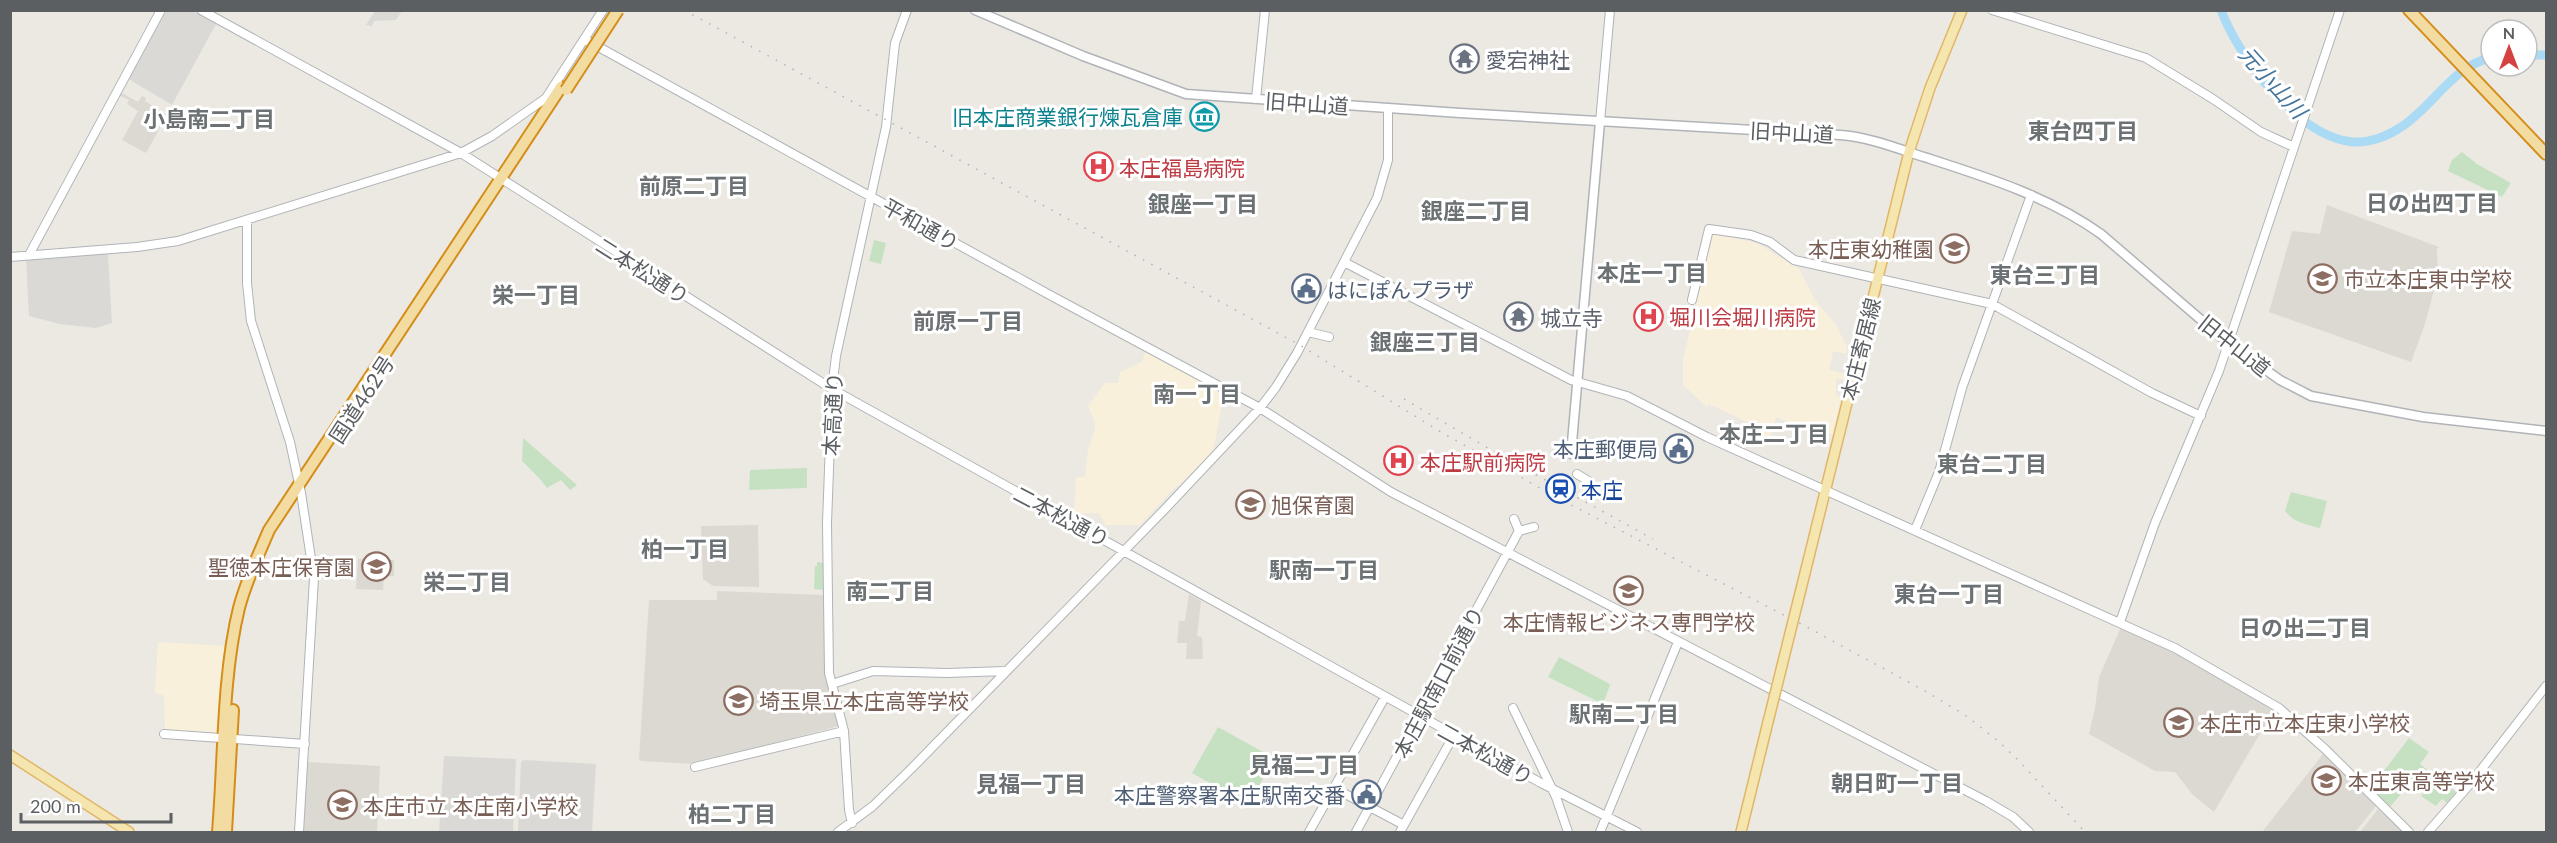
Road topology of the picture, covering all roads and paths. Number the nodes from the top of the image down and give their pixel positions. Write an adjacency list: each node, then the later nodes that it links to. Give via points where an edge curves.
1 (161, 10): 27 (street)
2 (201, 10): 21 (street, 二本松通り)
3 (603, 10): 14 (street)
4 (611, 10): 15 (highway, 国道462号)
5 (618, 10): 15 (highway, 国道462号, bridge)
6 (907, 10): 25 (street, 本高通り, via 895,43 886,128)
7 (975, 10): 16 (main road, 旧中山道, via 1172,90)
8 (1266, 10): 16 (street)
9 (1610, 10): 18 (street)
10 (1962, 10): 20 (main road, 本庄寄居線)
11 (1992, 10): 19 (street, via 2146,58 2260,132)
12 (2340, 10): 19 (street)
13 (2409, 10): 22 (highway)
14 (584, 39): 21 (street, via 545,99); 25 (street, 平和通り)
15 (563, 88): 23 (highway, 国道462号)
16 (1256, 99): 17 (main road, 旧中山道)
17 (1388, 108): 18 (main road, 旧中山道); 29 (street, via 1386,171 1377,198)
18 (1600, 122): 20 (main road, 旧中山道, via 1845,135); 36 (main road)
19 (2294, 147): 35 (street)
20 (1909, 152): 24 (main road, 旧中山道); 30 (main road, 本庄寄居線)
21 (461, 153): 23 (street, 二本松通り); 26 (street)
22 (2547, 154)
23 (503, 181): 37 (street, 二本松通り); 44 (highway, 国道462号)
24 (2031, 195): 32 (street); 35 (main road, 旧中山道, via 2065,210 2101,234)
25 (871, 196): 37 (street, 本高通り); 38 (street, 平和通り)
26 (247, 220): 27 (street, via 157,245); 44 (street, via 251,321 290,442)
27 (29, 255): 28 (street)
28 (10, 257)
29 (1344, 262): 33 (street); 36 (street)
30 (1877, 278): 31 (street, via 1794,260 1763,240 1711,228); 32 (street); 45 (main road, 本庄寄居線)
31 (1692, 300)
32 (1992, 304): 39 (street); 48 (street, via 1962,388 1939,472)
33 (1310, 328): 34 (street); 38 (street)
34 (1329, 337)
35 (2229, 343): 39 (street); 40 (main road, 旧中山道, via 2280,380 2311,396 2423,417)
36 (1577, 382): 41 (main road); 45 (street, via 1625,395)
37 (832, 389): 50 (street, 二本松通り); 55 (street, 本高通り, via 826,588)
38 (1260, 408): 50 (street); 51 (street, 平和通り, via 1391,492)
39 (2201, 416): 52 (street, via 2155,523)
40 (2547, 431)
41 (1567, 454)
42 (1576, 474): 43 (street)
43 (1590, 482)
44 (300, 488): 63 (highway, 国道462号, via 251,584); 64 (street, via 314,588)
45 (1825, 490): 48 (street); 83 (main road, 本庄寄居線, bridge)
46 (1514, 519): 49 (street)
47 (1534, 527): 49 (street)
48 (1915, 530): 52 (street)
49 (1519, 531): 51 (street, 本庄駅南口前通り)
50 (1124, 550): 54 (street); 57 (street, 二本松通り)
51 (1508, 552): 53 (street, 平和通り); 59 (street, 本庄駅南口前通り)
52 (2120, 622): 85 (street, via 2175,648 2279,708)
53 (1678, 642): 70 (street); 84 (street, 平和通り, via 1986,801)
54 (1005, 671): 55 (street, via 873,671); 71 (street, via 886,794)
55 (832, 684): 60 (street, 本高通り)
56 (2547, 686): 86 (street)
57 (1385, 697): 59 (street, 二本松通り); 67 (street)
58 (1513, 708): 68 (street)
59 (1420, 716): 62 (street, 二本松通り); 69 (street, 本庄駅南口前通り)
60 (844, 731): 66 (street); 71 (street, 本高通り)
61 (164, 734): 63 (street)
62 (1454, 735): 68 (street, 二本松通り); 72 (street)
63 (227, 738): 64 (street); 74 (highway, 国道462号); 75 (highway, 国道462号)
64 (305, 744): 76 (street)
65 (10, 755): 73 (main road)
66 (695, 767)
67 (1334, 788): 69 (street); 78 (street)
68 (1550, 788): 70 (street, 二本松通り); 80 (street)
69 (1369, 807): 72 (street); 79 (street, 本庄駅南口前通り)
70 (1607, 815): 81 (street); 82 (street, 二本松通り)
71 (852, 823): 77 (street)
72 (1402, 829)
73 (129, 832)
74 (219, 832)
75 (226, 832)
76 (299, 832)
77 (838, 832)
78 (1309, 832)
79 (1356, 832)
80 (1568, 832)
81 (1600, 832)
82 (1637, 832)
83 (1741, 832)
84 (2029, 832)
85 (2409, 832)
86 (2428, 832)

